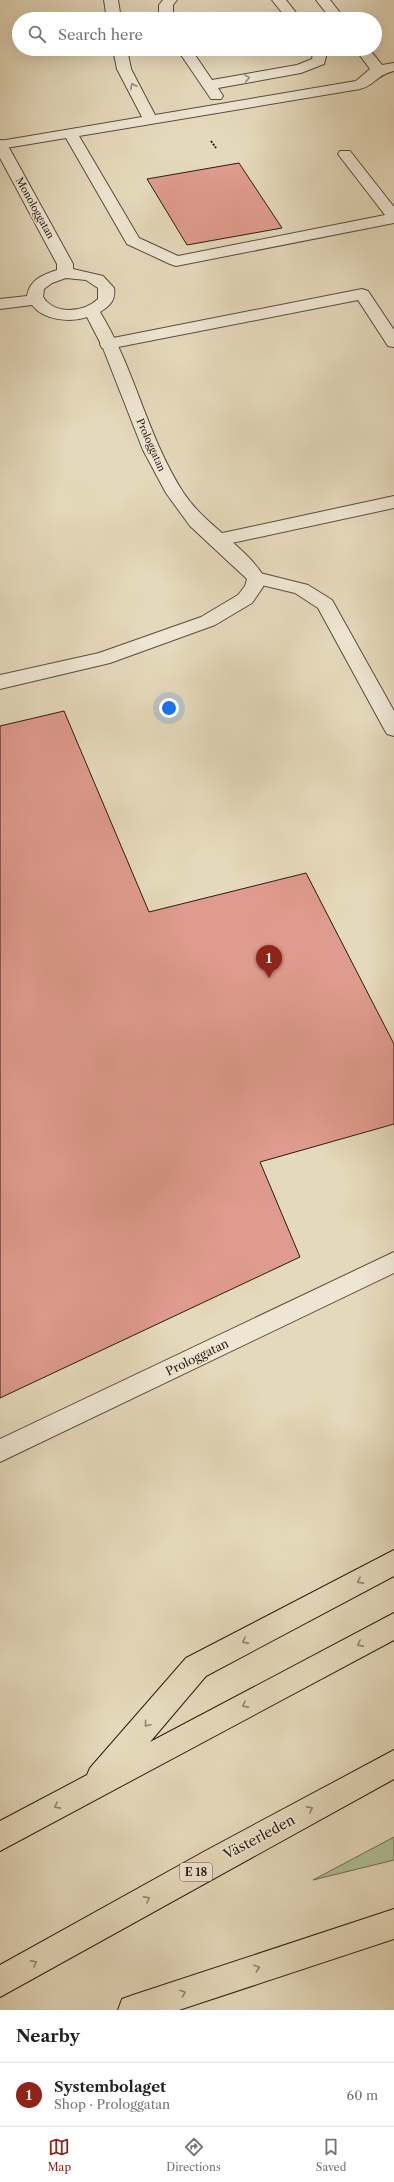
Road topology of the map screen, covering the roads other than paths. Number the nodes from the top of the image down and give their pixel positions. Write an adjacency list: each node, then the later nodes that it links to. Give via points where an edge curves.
1 (110, 0): 5 (street)
2 (170, 0): 6 (street, via 166,5)
3 (279, 0): 7 (street)
4 (323, 0): 8 (street)
5 (113, 12)
6 (166, 12)
7 (288, 12)
8 (332, 12)
9 (121, 56): 17 (street, one-way to 9, via 124,69)
10 (189, 56): 15 (street)
11 (320, 56): 15 (street, one-way to 11, via 301,69 319,62)
12 (367, 56): 14 (street)
13 (394, 67): 14 (street)
14 (378, 70): 16 (street, via 360,85)
15 (208, 85): 16 (street)
16 (225, 109): 17 (street)
17 (150, 121): 18 (street)
18 (70, 134): 19 (street); 21 (street, via 133,241 176,261)
19 (0, 144): 22 (street, Monologgatan, via 65,264)
20 (346, 154): 21 (street)
21 (394, 218)
22 (65, 273): 23 (street, via 50,276 37,284 31,294); 25 (street, via 87,275 104,285 108,291 107,298)
23 (33, 300): 24 (street); 25 (street, via 44,310 54,314 79,315)
24 (0, 304)
25 (91, 311): 27 (street, Prologgatan, via 99,322)
26 (394, 342): 27 (street, via 362,294)
27 (108, 344): 29 (street, Prologgatan, via 160,469 184,507)
28 (394, 502): 29 (street)
29 (218, 540): 30 (street, Prologgatan, via 243,561)
30 (256, 578): 31 (street, via 254,587 245,599 208,621 103,658); 32 (street, via 304,588 325,604)
31 (0, 682)
32 (394, 729)
33 (394, 1262): 34 (street, Prologgatan)
34 (0, 1451)
35 (394, 1562): 38 (highway, one-way to 38, via 196,1667)
36 (394, 1626): 38 (highway, one-way to 38)
37 (394, 1764): 41 (highway, Västerleden / E 18, one-way to 37)
38 (92, 1787): 39 (highway, one-way to 39)
39 (0, 1836)
40 (394, 1924): 42 (highway, one-way to 40)
41 (0, 1982)
42 (133, 2010)

